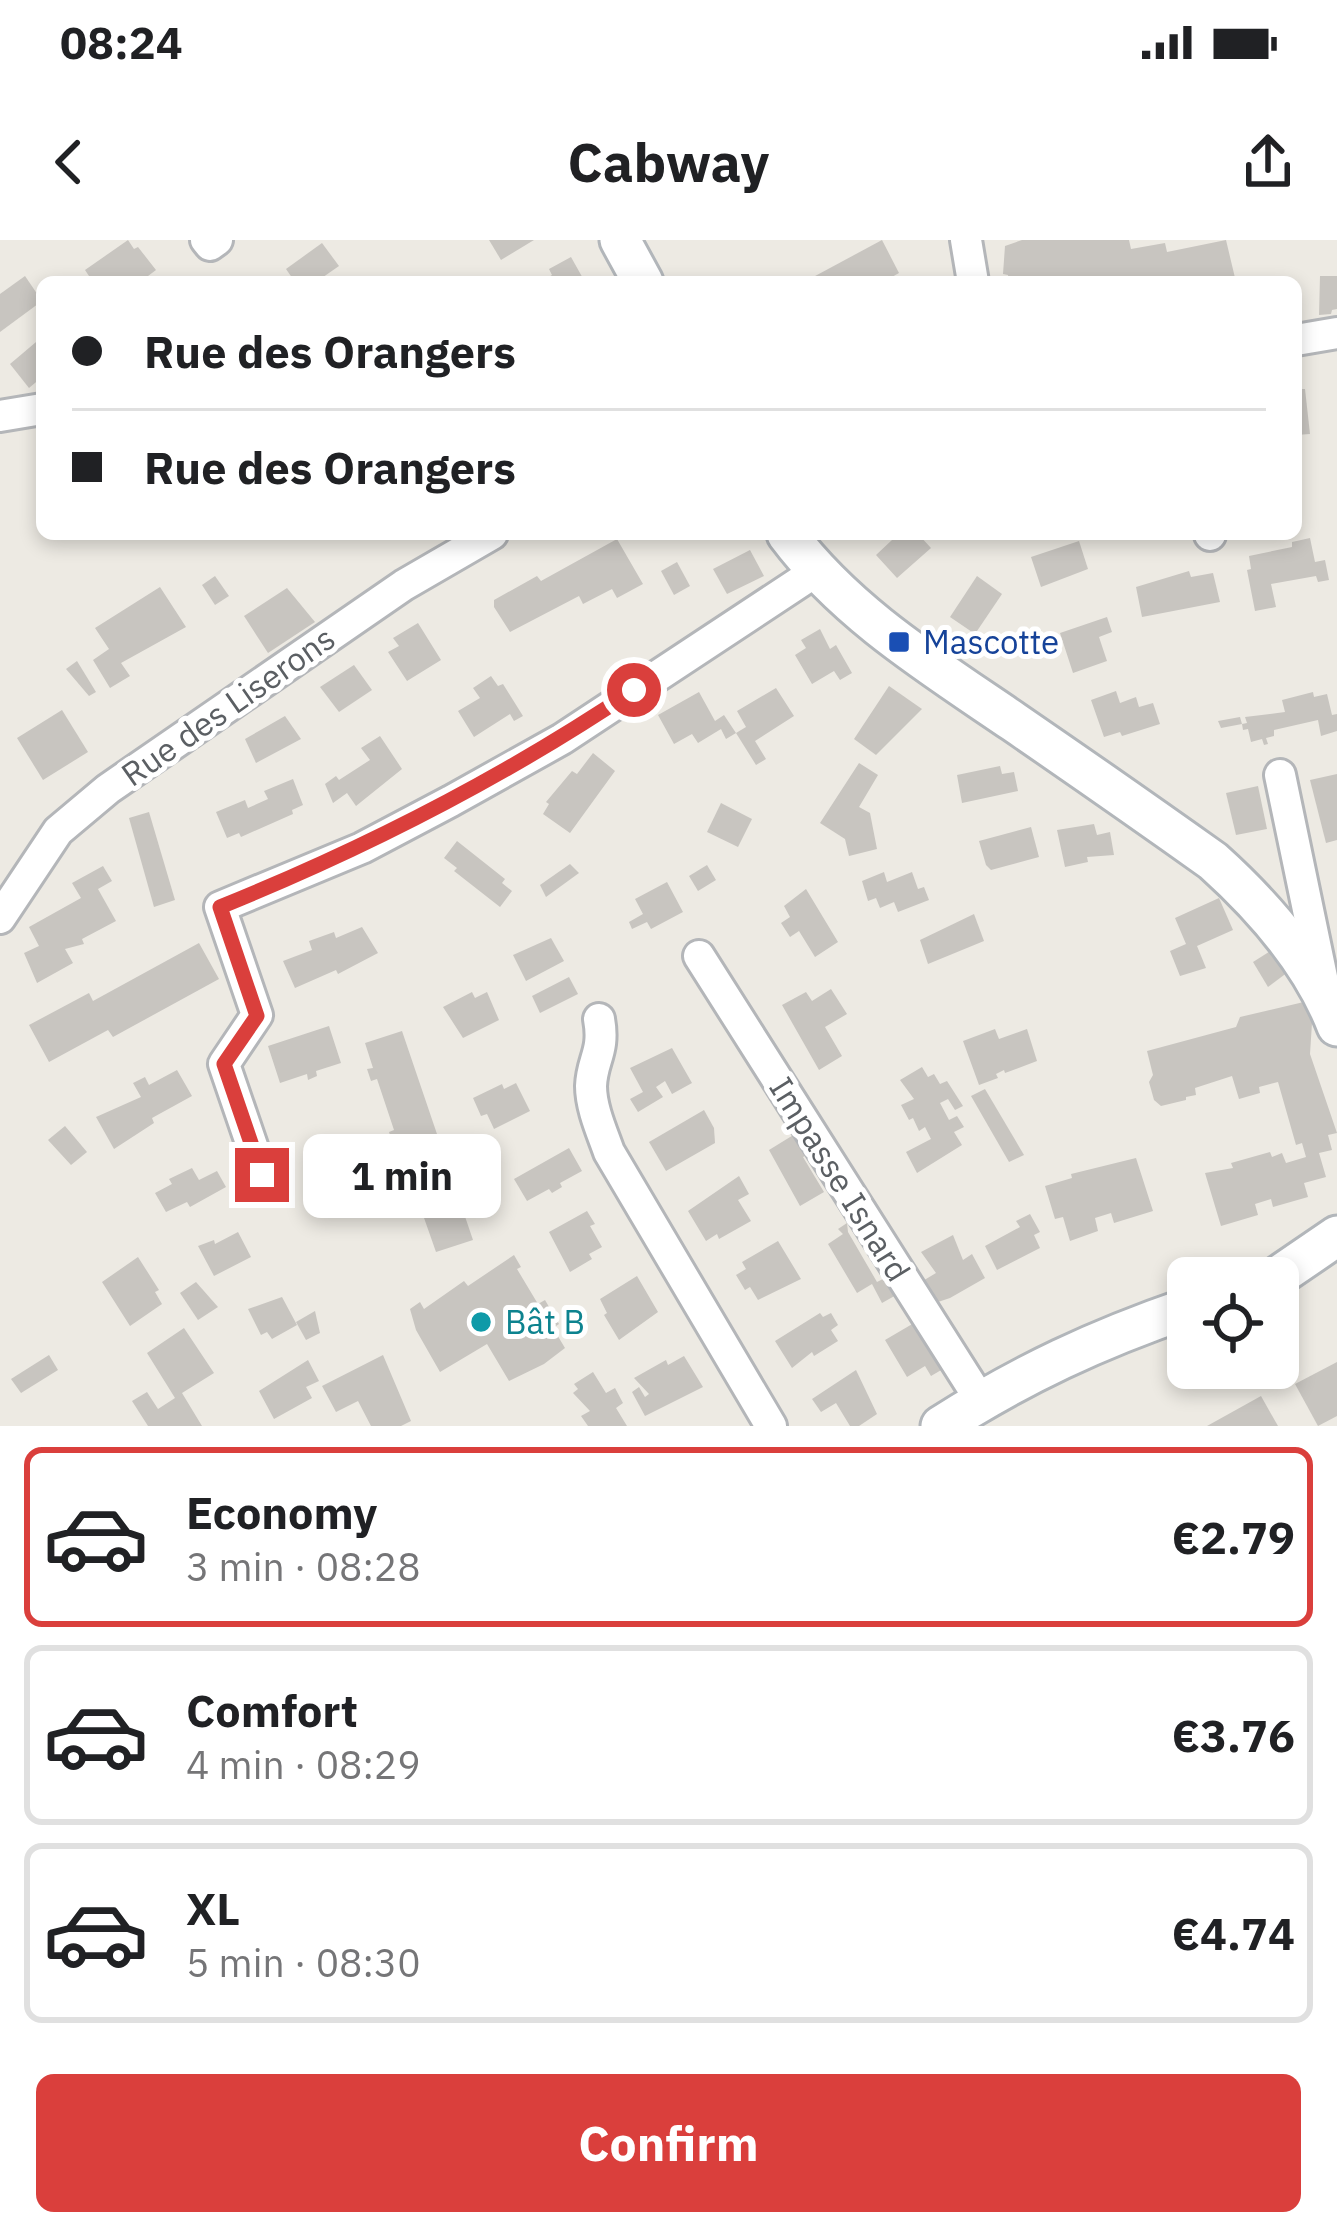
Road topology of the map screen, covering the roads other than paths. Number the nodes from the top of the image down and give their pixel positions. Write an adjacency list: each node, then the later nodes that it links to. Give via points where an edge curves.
1 (206, 240): 2 (street)
2 (217, 240)
3 (620, 240): 5 (street)
4 (966, 240): 6 (street)
5 (640, 276)
6 (972, 276)
7 (1337, 333): 8 (street)
8 (1302, 339)
9 (36, 410): 10 (street)
10 (0, 416)
11 (482, 540): 15 (street, Rue des Liserons, via 108,789 58,831)
12 (791, 540): 13 (street)
13 (815, 572): 17 (street, via 915,654 1213,860 1267,915); 19 (street, via 562,739 452,801 220,907 257,1016 224,1064)
14 (1280, 775): 17 (street)
15 (0, 919)
16 (699, 956): 25 (street, Impasse Isnard)
17 (1332, 1012)
18 (599, 1019): 26 (street, via 604,1044 591,1084 609,1152)
19 (262, 1175)
20 (1337, 1236): 21 (street)
21 (1299, 1261)
22 (1337, 1262): 23 (street)
23 (1299, 1271)
24 (1167, 1315): 25 (street, via 1102,1337)
25 (981, 1401): 27 (street)
26 (771, 1426)
27 (941, 1426)

